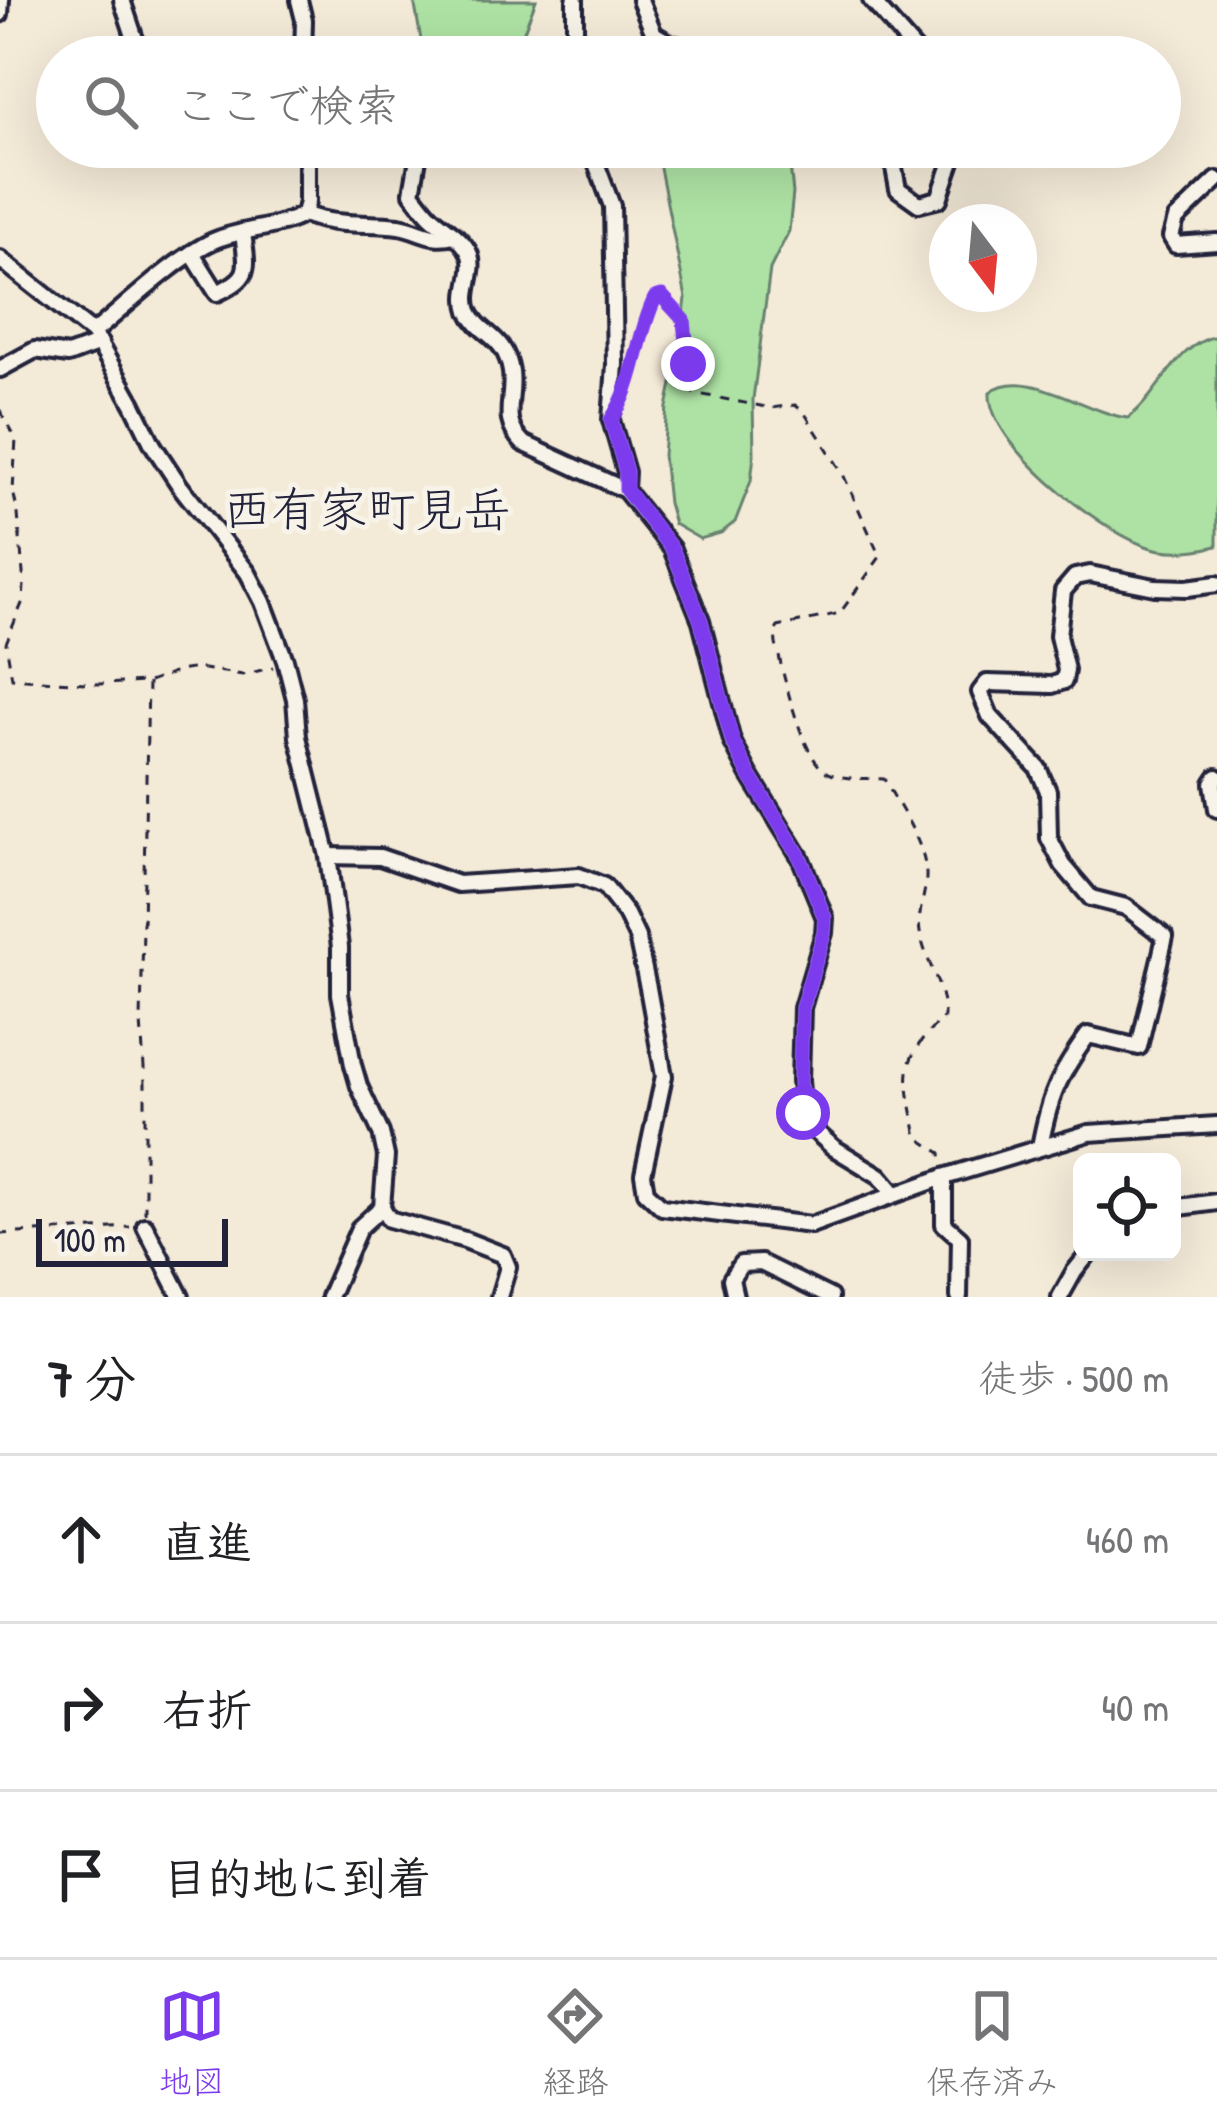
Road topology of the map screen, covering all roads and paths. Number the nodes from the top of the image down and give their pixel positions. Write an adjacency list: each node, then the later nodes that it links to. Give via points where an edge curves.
1 (1, 0): 7 (street)
2 (122, 0): 8 (street)
3 (298, 0): 9 (street)
4 (575, 0): 10 (street)
5 (640, 0): 11 (street)
6 (871, 0): 12 (street)
7 (0, 14)
8 (134, 36)
9 (304, 36)
10 (575, 36)
11 (657, 36)
12 (903, 36)
13 (307, 168): 19 (street)
14 (416, 168): 21 (street, via 412,193)
15 (598, 168): 28 (street, via 612,206)
16 (894, 168): 17 (street, via 898,189 919,203 939,199)
17 (950, 168)
18 (1217, 180): 22 (street, via 1176,219 1171,237 1176,245)
19 (304, 214): 20 (street); 21 (street, via 325,223 402,226 438,239)
20 (243, 232): 23 (street); 23 (street, via 248,270 217,293)
21 (454, 235): 29 (street, via 472,260 471,316 503,346 511,431)
22 (1217, 242)
23 (192, 253): 25 (street)
24 (0, 259): 25 (street)
25 (96, 338): 26 (street, via 68,356 35,350); 31 (street, via 162,459 248,573)
26 (0, 369)
27 (0, 410): 32 (path, via 16,439 24,585 6,643 12,678)
28 (611, 420): 29 (street); 38 (path, via 623,403 644,320 662,296 684,320 693,393 804,412 880,557 840,613 778,627 776,644 797,724 820,769 884,779 924,857 919,933 944,994 944,1017 905,1072 916,1137 941,1153)
29 (626, 490): 39 (street, via 672,549 701,621 732,740 800,857 825,918 802,1008 803,1113)
30 (1217, 584): 37 (street, via 1075,578 1063,592 1058,636 1064,681 987,683 980,692 989,716 1038,767 1048,791 1049,838 1063,865 1091,898 1126,907 1165,937 1139,1047 1088,1035 1048,1101)
31 (285, 660): 32 (path, via 243,675 197,668); 35 (street)
32 (148, 682): 43 (path)
33 (1217, 777): 34 (street)
34 (1217, 808)
35 (328, 856): 39 (street, via 380,857 458,884 579,876 604,886 637,937 664,1076 643,1174 646,1192 662,1207 812,1225); 41 (street, via 353,1065 386,1156)
36 (1217, 1124): 37 (street, via 1089,1133)
37 (1040, 1147): 38 (street)
38 (944, 1177): 39 (street); 51 (street, via 944,1224 960,1238)
39 (895, 1194)
40 (1217, 1202): 42 (street)
41 (382, 1207): 47 (street, via 359,1228); 48 (street, via 389,1220 503,1255 508,1267)
42 (1181, 1207)
43 (145, 1226): 44 (path); 46 (street)
44 (0, 1234)
45 (1083, 1261): 52 (street)
46 (182, 1297)
47 (329, 1297)
48 (499, 1297)
49 (735, 1297): 50 (street, via 731,1280 741,1264 761,1263)
50 (830, 1297)
51 (958, 1297)
52 (1060, 1297)

